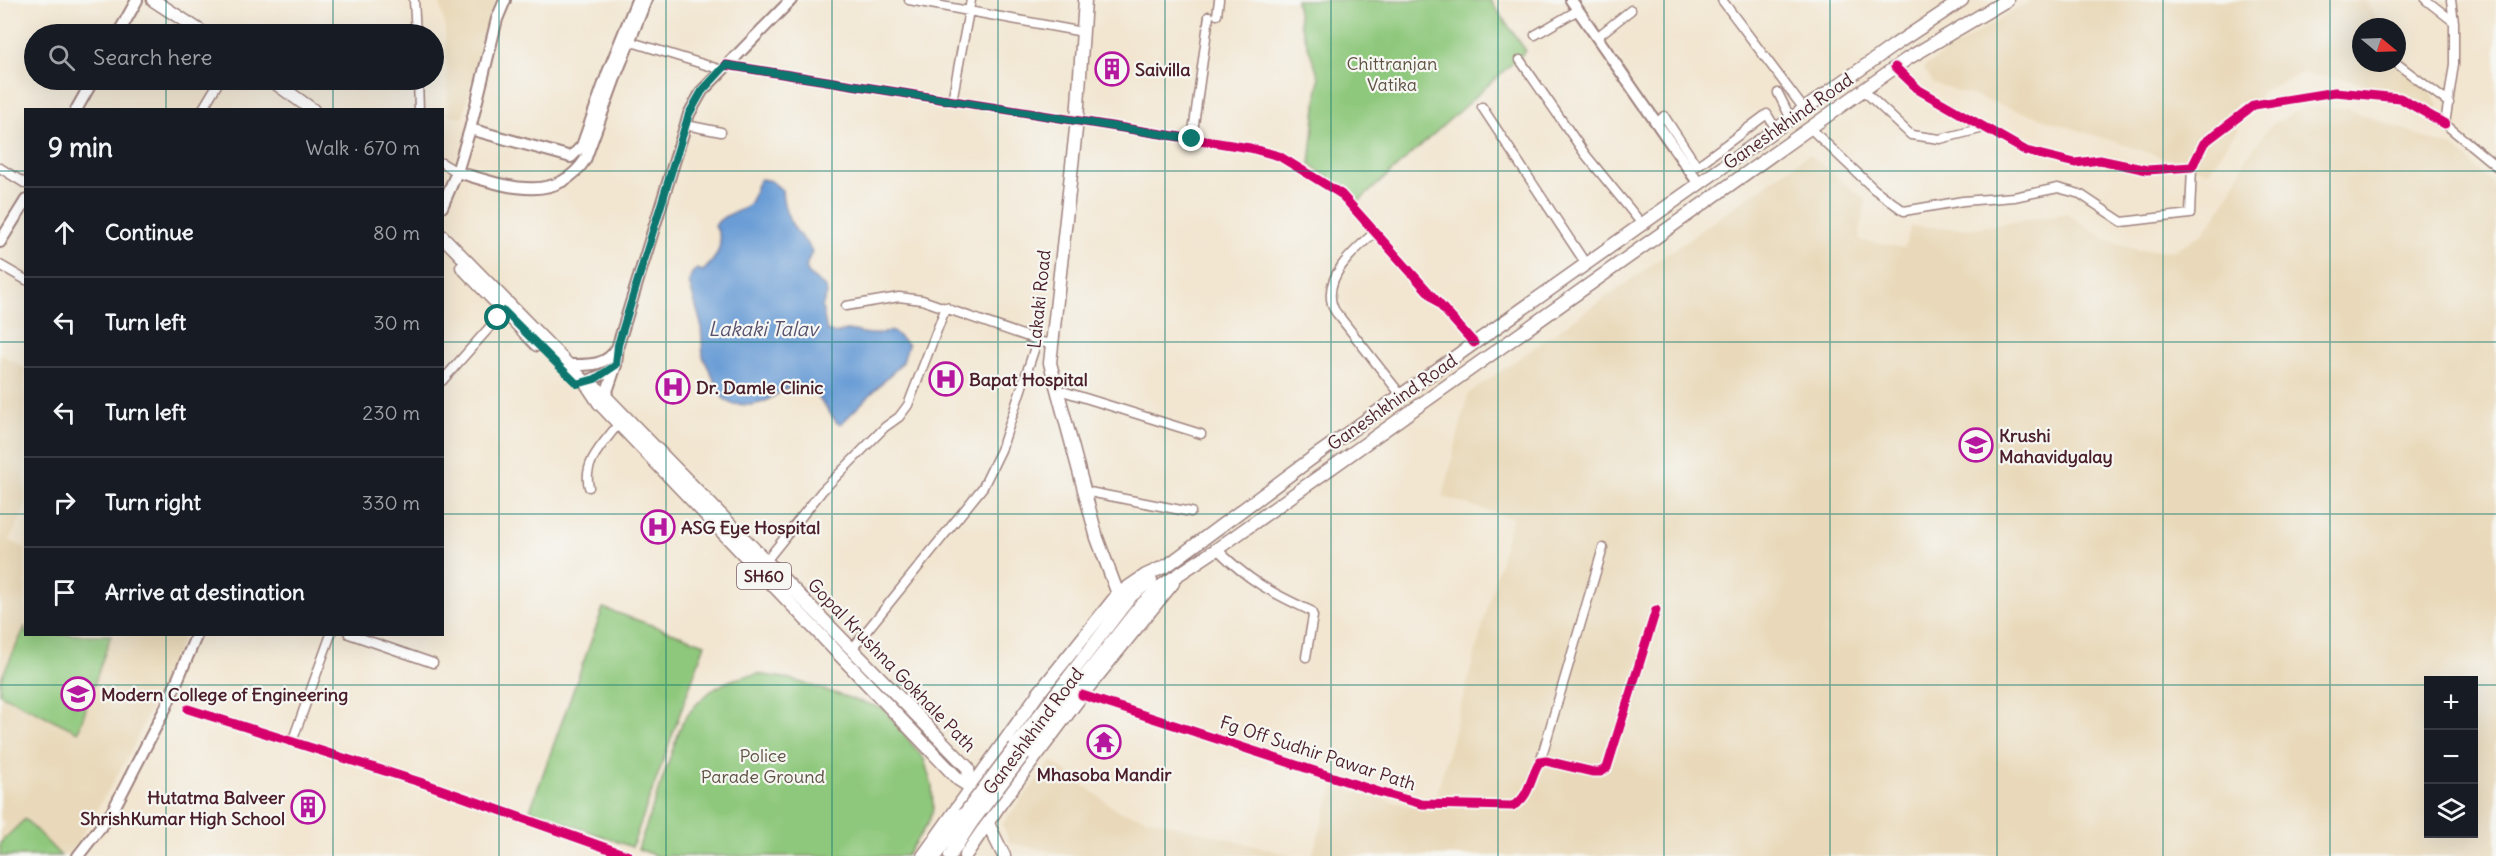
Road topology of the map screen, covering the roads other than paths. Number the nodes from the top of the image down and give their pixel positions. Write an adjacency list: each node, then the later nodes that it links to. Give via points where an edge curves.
1 (137, 0): 22 (street)
2 (414, 0): 24 (street)
3 (505, 0): 56 (street)
4 (637, 0): 28 (street)
5 (646, 0): 28 (street)
6 (791, 0): 32 (street)
7 (909, 0): 20 (street)
8 (971, 0): 20 (street)
9 (1085, 0): 25 (main road, Lakaki Road)
10 (1219, 0): 59 (street, via 1213,15)
11 (1571, 0): 18 (street)
12 (1722, 0): 48 (street)
13 (1962, 0): 29 (main road, Ganeshkhind Road)
14 (2007, 0): 30 (main road, Ganeshkhind Road)
15 (2426, 0): 21 (street)
16 (2451, 0): 21 (street)
17 (159, 2): 23 (main road)
18 (1578, 10): 26 (street); 27 (street)
19 (1631, 10): 27 (street)
20 (969, 11): 25 (street); 41 (street)
21 (2454, 22): 42 (street)
22 (124, 24)
23 (191, 24)
24 (415, 24)
25 (1083, 32): 50 (main road, Lakaki Road)
26 (1535, 35)
27 (1597, 37): 51 (street)
28 (625, 40): 32 (street); 56 (street, via 582,146 571,157); 64 (street, via 579,171 565,182 519,189)
29 (1896, 44): 30 (main road); 48 (main road, Ganeshkhind Road)
30 (1907, 59): 33 (main road, Ganeshkhind Road)
31 (1520, 60): 69 (street, via 1585,154)
32 (724, 67): 41 (street); 53 (street, via 702,91)
33 (1895, 67): 39 (main road, Ganeshkhind Road); 55 (street, via 1919,90)
34 (2406, 71): 42 (street)
35 (87, 90): 44 (street)
36 (214, 90): 45 (street)
37 (285, 90): 46 (main road)
38 (418, 90): 47 (street)
39 (1863, 90): 54 (main road, Ganeshkhind Road); 55 (street, via 1911,135 1940,139)
40 (1778, 93): 49 (street)
41 (952, 101): 50 (street)
42 (2449, 103): 52 (street)
43 (1482, 107): 74 (street)
44 (77, 108)
45 (203, 108)
46 (311, 108)
47 (419, 108)
48 (1804, 109): 49 (main road, Ganeshkhind Road)
49 (1791, 119): 57 (main road, Ganeshkhind Road)
50 (1077, 120): 59 (street); 83 (main road, Lakaki Road)
51 (1657, 123): 57 (street, via 1664,116 1697,166 1767,114); 66 (street)
52 (2445, 124): 61 (street, via 2400,98 2335,92 2254,105 2204,143); 62 (street)
53 (686, 126): 58 (street); 82 (street)
54 (1810, 128): 61 (street, via 1874,189 1904,211 2058,188 2080,194 2122,222 2190,214); 97 (main road, Ganeshkhind Road)
55 (1985, 128): 61 (street, via 2025,151 2075,163 2100,160 2147,170)
56 (470, 129): 64 (street)
57 (1776, 129): 66 (main road, Ganeshkhind Road)
58 (721, 132)
59 (1192, 139): 70 (street, via 1279,156 1341,194)
60 (444, 164): 64 (street)
61 (2192, 166)
62 (2496, 166)
63 (0, 168): 65 (street)
64 (457, 172): 68 (street)
65 (24, 183)
66 (1699, 184): 69 (main road, Ganeshkhind Road)
67 (24, 203): 72 (street)
68 (444, 203)
69 (1642, 224): 74 (main road, Ganeshkhind Road)
70 (1375, 232): 81 (street); 89 (street, via 1347,258 1332,284 1332,304)
71 (444, 238): 84 (main road, Gopal Krushna Gokhale Path / SH60)
72 (0, 242)
73 (444, 249): 79 (main road, Gopal Krushna Gokhale Path / SH60)
74 (1586, 264): 81 (main road, Ganeshkhind Road)
75 (0, 265): 76 (street)
76 (24, 279)
77 (846, 306): 78 (street, via 898,297)
78 (946, 307): 80 (street); 98 (street, via 908,405 836,476)
79 (504, 311): 86 (street); 87 (main road, Gopal Krushna Gokhale Path / SH60, via 577,384)
80 (1037, 341): 83 (street); 106 (street, via 1001,450 983,487)
81 (1474, 344): 89 (main road, Ganeshkhind Road)
82 (618, 345): 84 (street, via 602,362); 85 (street)
83 (1051, 345): 88 (main road, Lakaki Road, via 1050,363)
84 (568, 365): 87 (main road, Gopal Krushna Gokhale Path / SH60)
85 (616, 365): 87 (street); 90 (street)
86 (444, 379)
87 (585, 382): 90 (main road, Gopal Krushna Gokhale Path / SH60)
88 (1056, 389): 92 (street); 94 (main road, Lakaki Road)
89 (1401, 395): 99 (main road, Ganeshkhind Road)
90 (602, 400): 91 (main road, Gopal Krushna Gokhale Path / SH60); 98 (main road, Gopal Krushna Gokhale Path / SH60)
91 (619, 423): 93 (street, via 591,460 586,476); 114 (main road, Gopal Krushna Gokhale Path / SH60, via 958,780)
92 (1201, 434)
93 (589, 487)
94 (1083, 491): 95 (street); 101 (main road, Lakaki Road)
95 (1191, 512)
96 (1603, 548): 113 (street, Fg Off Sudhir Pawar Path)
97 (1217, 549): 100 (main road, Ganeshkhind Road); 107 (street, via 1267,591 1311,611)
98 (766, 561): 106 (main road, Gopal Krushna Gokhale Path / SH60)
99 (1168, 566): 101 (main road, Ganeshkhind Road, via 1146,574); 112 (main road, via 1131,596)
100 (1179, 574): 109 (main road, Ganeshkhind Road); 112 (main road, via 1140,606)
101 (1118, 594): 112 (main road, Ganeshkhind Road, via 1038,694)
102 (1656, 610): 113 (street, via 1607,768 1593,772 1546,760)
103 (196, 636): 117 (street, via 166,707 112,812)
104 (331, 636): 111 (street)
105 (355, 636): 108 (street)
106 (852, 648): 114 (main road, Gopal Krushna Gokhale Path / SH60, via 968,768)
107 (1306, 657)
108 (433, 663)
109 (1082, 694): 112 (main road, Ganeshkhind Road); 113 (street, Fg Off Sudhir Pawar Path, via 1422,804 1512,806 1524,797)
110 (188, 709): 111 (street)
111 (292, 742): 118 (street, via 426,784)
112 (1018, 752): 114 (main road, Ganeshkhind Road); 115 (main road, bridge); 116 (main road, Ganeshkhind Road)
113 (1540, 762)
114 (970, 787): 116 (main road); 119 (main road, Ganeshkhind Road)
115 (969, 818): 120 (main road); 121 (main road)
116 (988, 823): 122 (main road, Ganeshkhind Road); 123 (main road)
117 (78, 856)
118 (629, 856)
119 (923, 856)
120 (935, 856)
121 (950, 856)
122 (965, 856)
123 (1004, 856)

